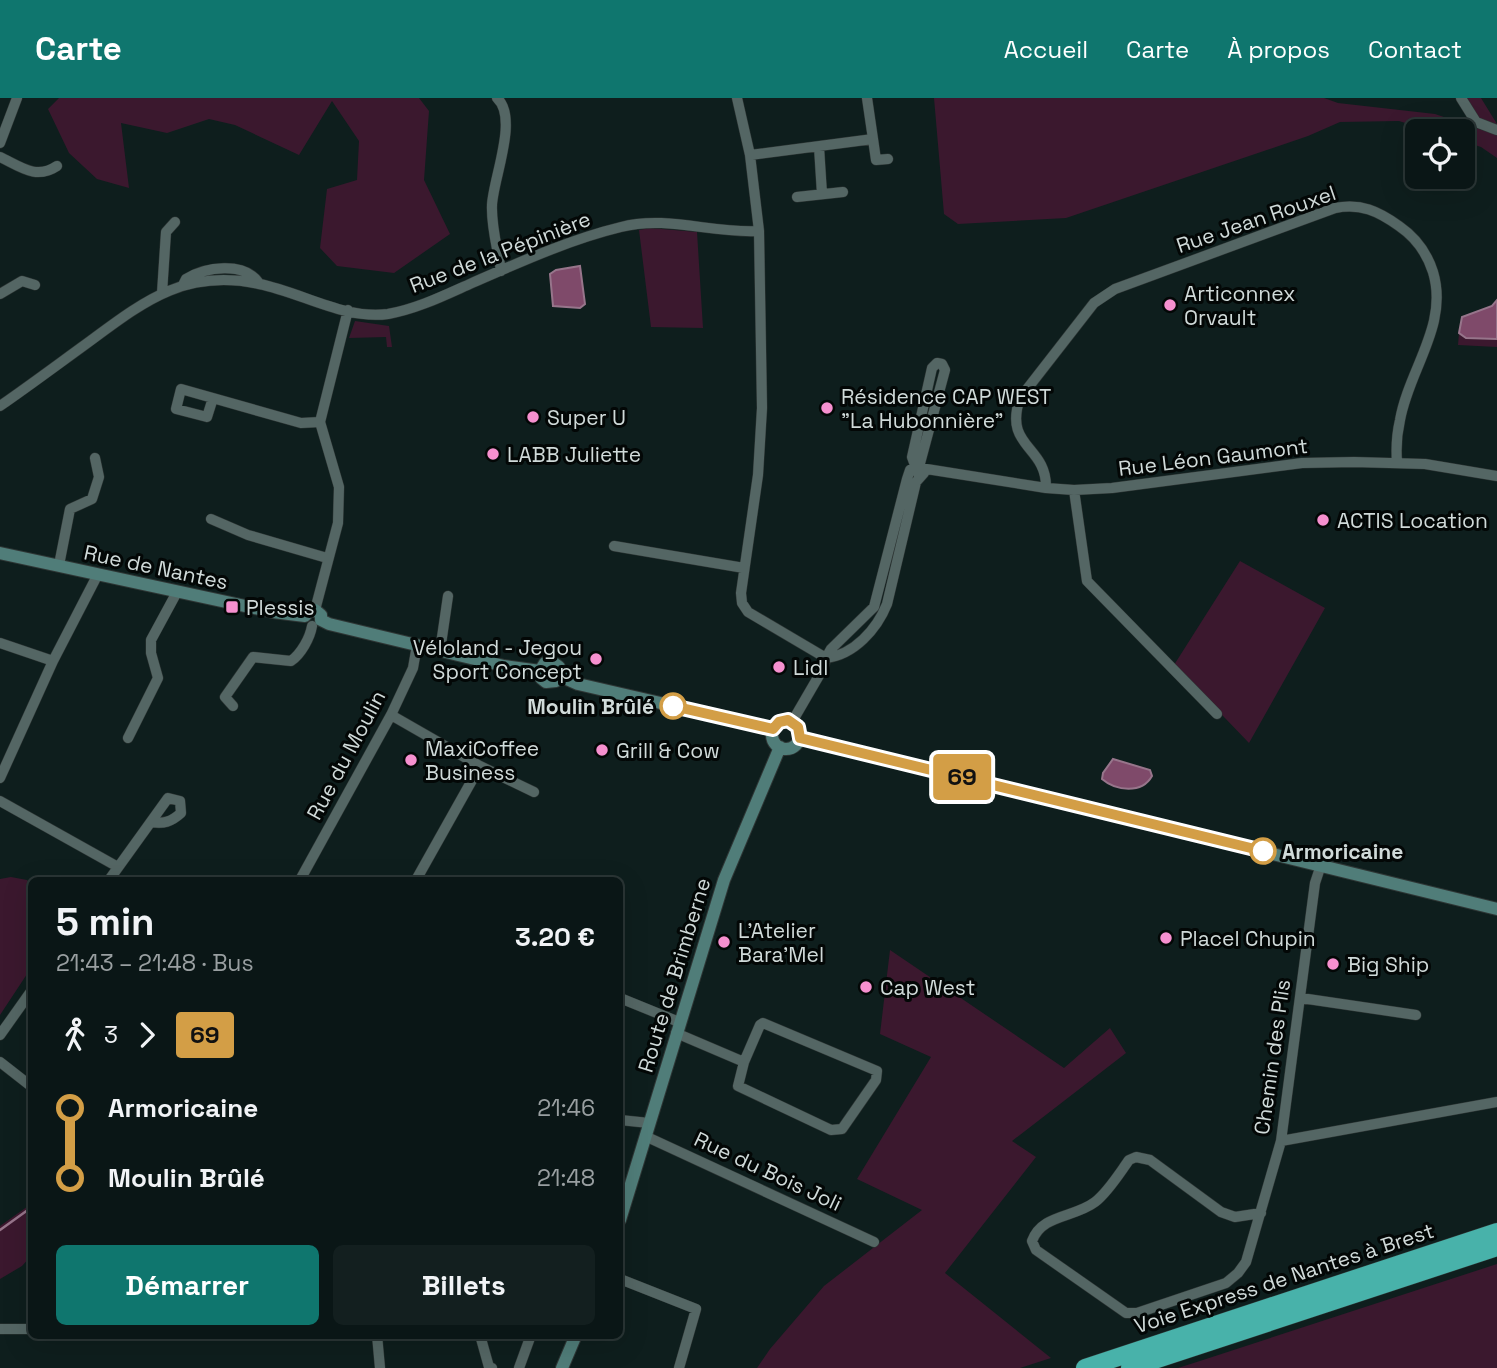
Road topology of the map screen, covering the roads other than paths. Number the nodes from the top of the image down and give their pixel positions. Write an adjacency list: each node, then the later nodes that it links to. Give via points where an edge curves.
1 (16, 98): 8 (street)
2 (497, 98): 19 (street, via 505,116 503,155 492,203)
3 (737, 98): 10 (street)
4 (867, 98): 7 (street)
5 (1461, 98): 6 (street, via 1476,122)
6 (1497, 130)
7 (873, 139): 9 (street); 12 (street, via 876,160)
8 (0, 143)
9 (819, 147): 10 (street); 15 (street)
10 (750, 155): 18 (street)
11 (0, 157): 13 (street, via 31,172 47,172)
12 (888, 159)
13 (57, 166)
14 (842, 192): 15 (street)
15 (822, 194): 16 (street)
16 (797, 197)
17 (176, 222): 21 (street, via 166,232)
18 (759, 231): 19 (street, Rue de la Pépinière, via 641,223 596,234); 38 (street, via 762,408)
19 (501, 271): 23 (street, Rue de la Pépinière, via 407,309 386,314)
20 (35, 285): 22 (street, via 22,281)
21 (163, 293): 23 (street, Rue de la Pépinière, via 218,280 260,284); 25 (street, Rue de la Pépinière)
22 (0, 294)
23 (348, 310): 26 (street)
24 (213, 398): 26 (street, via 301,423)
25 (0, 406)
26 (320, 422): 36 (street, via 339,486 338,523)
27 (95, 458): 37 (street, via 99,477 92,499 70,509)
28 (1397, 462): 30 (street, Rue Léon Gaumont); 31 (street, Rue Jean Rouxel, via 1400,420 1433,328 1437,288 1424,252 1405,230 1371,209 1346,206 1115,289 1094,303 1020,398 1015,411 1019,438 1041,463); 32 (street, Rue Léon Gaumont, via 1303,463)
29 (916, 472): 29 (street, via 945,370 942,364 932,368 912,457); 31 (street, Rue Léon Gaumont, via 933,470); 43 (street, via 874,607); 44 (street, via 887,604 879,623)
30 (1497, 476)
31 (1046, 488): 32 (street, Rue Léon Gaumont)
32 (1074, 490): 51 (street, via 1087,581)
33 (211, 519): 36 (street)
34 (614, 547): 38 (street)
35 (0, 552): 37 (main road, Rue de Nantes)
36 (327, 558): 42 (street)
37 (59, 565): 39 (main road, Rue de Nantes)
38 (744, 569): 48 (street, via 741,593 748,612)
39 (98, 574): 40 (main road, Rue de Nantes); 49 (street)
40 (177, 592): 42 (main road, Rue de Nantes); 55 (street, via 151,640 158,678)
41 (449, 596): 47 (street)
42 (313, 618): 46 (main road, Rue de Nantes); 50 (street, via 311,634 291,661 253,657 225,697)
43 (855, 626): 44 (street, via 868,629); 48 (street)
44 (864, 637): 48 (street, via 838,656)
45 (0, 643): 49 (street)
46 (417, 645): 47 (main road, Rue de Nantes); 52 (street, Rue du Moulin, via 413,668)
47 (440, 651): 54 (main road, Rue de Nantes, via 540,671 552,662 559,667 560,676 578,684)
48 (826, 658): 53 (street)
49 (53, 661): 59 (street)
50 (233, 706)
51 (1217, 714)
52 (391, 715): 58 (street); 66 (street, Rue du Moulin)
53 (792, 722): 54 (main road, via 779,722); 56 (main road)
54 (773, 729): 57 (main road)
55 (128, 738)
56 (800, 738): 57 (main road, via 792,747); 63 (main road)
57 (780, 747): 73 (main road, Route de Brimberne, via 724,880)
58 (480, 766): 60 (street); 67 (street)
59 (0, 778)
60 (534, 792)
61 (0, 802): 64 (street)
62 (151, 822): 64 (street)
63 (1321, 865): 68 (main road); 70 (street, Chemin des Plis)
64 (118, 867): 65 (street)
65 (111, 877)
66 (302, 877)
67 (418, 877)
68 (1497, 911)
69 (28, 996): 74 (street)
70 (1301, 998): 72 (street); 81 (street, Chemin des Plis)
71 (623, 1000): 73 (street)
72 (1416, 1015)
73 (677, 1028): 76 (street); 80 (main road, Route de Brimberne)
74 (0, 1035)
75 (0, 1062): 77 (street)
76 (744, 1062): 76 (street, via 763,1023 877,1071 876,1080 842,1129 831,1130 738,1086)
77 (28, 1084)
78 (1497, 1102): 81 (street)
79 (623, 1121): 80 (street, Rue du Bois Joli)
80 (647, 1130): 82 (main road, Route de Brimberne); 85 (street, Rue du Bois Joli)
81 (1281, 1141): 83 (street, Chemin des Plis)
82 (623, 1210)
83 (1261, 1213): 83 (street, Chemin des Plis, via 1236,1217 1222,1212 1150,1160 1136,1157 1098,1200 1045,1223 1032,1241 1036,1250 1121,1311 1137,1313 1226,1283 1246,1262)
84 (1497, 1232): 99 (highway, Voie Express de Nantes à Brest)
85 (874, 1242)
86 (1497, 1247): 100 (highway, Voie Express de Nantes à Brest)
87 (623, 1280): 98 (street, via 696,1309)
88 (0, 1329): 89 (street)
89 (28, 1329)
90 (377, 1339): 94 (street)
91 (481, 1339): 95 (street)
92 (530, 1339): 96 (street)
93 (574, 1339): 97 (main road)
94 (380, 1368)
95 (492, 1368)
96 (519, 1368)
97 (562, 1368)
98 (679, 1368)
99 (1085, 1368)
100 (1130, 1368)

